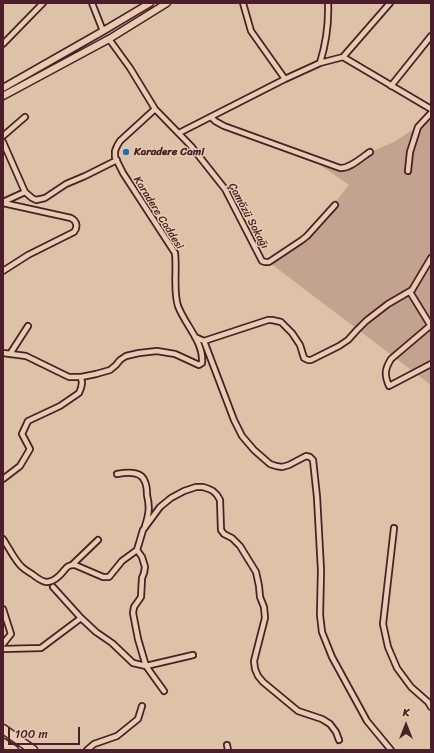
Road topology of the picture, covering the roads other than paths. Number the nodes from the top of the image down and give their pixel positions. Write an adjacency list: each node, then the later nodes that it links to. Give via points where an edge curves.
1 (43, 3): 11 (street)
2 (92, 3): 8 (street)
3 (150, 3): 8 (street)
4 (166, 3): 10 (street)
5 (243, 3): 14 (street, via 251,31)
6 (328, 3): 13 (street, via 327,39)
7 (390, 3): 12 (street)
8 (103, 31): 16 (street)
9 (431, 36): 15 (street)
10 (108, 39): 17 (street); 18 (street, via 130,68)
11 (3, 44)
12 (343, 57): 13 (street); 15 (street)
13 (320, 63): 14 (street)
14 (285, 79): 22 (street)
15 (391, 86): 19 (street)
16 (3, 88)
17 (3, 96)
18 (154, 109): 23 (street, Çamözü Sokağı); 27 (street, via 120,141 115,151)
19 (431, 110)
20 (431, 113): 28 (street, via 418,127 410,152)
21 (25, 117): 24 (street)
22 (211, 117): 23 (street); 26 (street, via 224,126 344,169)
23 (179, 133): 31 (street, Çamözü Sokağı, via 225,189 263,262 269,262 302,240)
24 (3, 136)
25 (3, 142): 29 (street)
26 (370, 152)
27 (117, 160): 29 (street, via 66,184 41,200 32,198); 37 (street, Karadere Caddesi, via 175,253 178,305)
28 (408, 171)
29 (25, 192): 30 (street)
30 (3, 202): 33 (street, via 71,218 75,221 76,227 74,232)
31 (335, 205)
32 (431, 258): 34 (street)
33 (3, 271)
34 (410, 292): 35 (street); 38 (street, via 388,304 366,321 348,340 311,360 304,358 300,345 277,320 268,320)
35 (431, 325): 41 (street, via 391,359 385,373 386,379 389,386)
36 (28, 326): 40 (street)
37 (195, 337): 38 (street); 42 (street, Karadere Caddesi, via 202,355 201,364 175,354 157,351 126,356 110,370)
38 (204, 341): 67 (street, via 234,420 242,436 254,450 276,466 289,465 306,456 313,460 322,570 322,632 332,657 367,721)
39 (3, 353): 40 (street)
40 (10, 354): 42 (street, via 26,356 69,376)
41 (431, 364)
42 (81, 377): 44 (street, via 79,393 60,406 28,421 22,434 30,449 20,466)
43 (118, 474): 46 (street, via 133,473 141,476 145,482 149,503)
44 (3, 478)
45 (394, 528): 60 (street, via 383,624 388,647 397,668)
46 (143, 530): 49 (street); 62 (street, via 160,507 184,491 203,487 217,496 220,500 221,530 236,541 253,566 264,607 265,618 254,661 258,676 298,711 330,724)
47 (3, 539): 50 (street, via 21,566 41,581 51,581)
48 (98, 540): 50 (street)
49 (137, 550): 50 (street, via 107,577); 57 (street, via 145,567 140,597 133,613)
50 (72, 565)
51 (53, 587): 53 (street)
52 (3, 609): 54 (street, via 11,634)
53 (81, 618): 55 (street, via 41,648); 57 (street, via 133,663)
54 (3, 644)
55 (3, 649)
56 (193, 655): 57 (street)
57 (146, 666): 58 (street)
58 (164, 690)
59 (142, 706): 66 (street, via 138,719 117,736 94,744)
60 (431, 707)
61 (3, 729): 65 (highway)
62 (339, 740)
63 (3, 743): 64 (highway)
64 (14, 750)
65 (33, 750)
66 (87, 750)
67 (390, 750)

